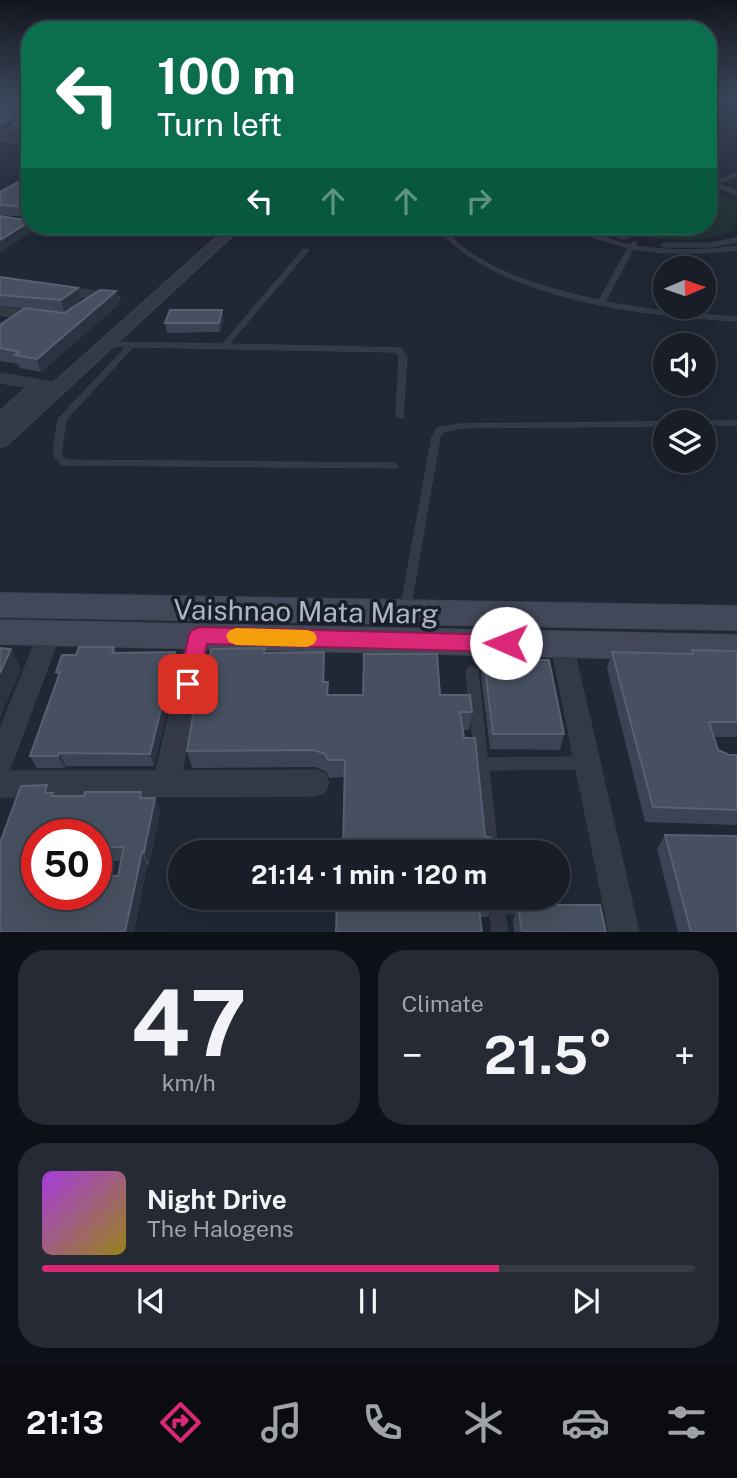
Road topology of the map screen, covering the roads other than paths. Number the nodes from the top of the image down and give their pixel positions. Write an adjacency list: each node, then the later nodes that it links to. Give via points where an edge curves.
1 (737, 174): 3 (lane)
2 (717, 181): 3 (lane)
3 (720, 181): 5 (lane)
4 (717, 184): 6 (lane)
5 (737, 187)
6 (737, 193)
7 (212, 235): 30 (street)
8 (226, 235): 26 (street)
9 (448, 235): 19 (lane, via 502,271)
10 (592, 235): 13 (lane)
11 (612, 235): 13 (lane)
12 (737, 240): 13 (lane, via 692,246)
13 (633, 243): 14 (lane, via 697,252); 19 (lane)
14 (737, 248)
15 (306, 250): 28 (lane)
16 (40, 287): 17 (street)
17 (100, 296): 18 (street); 20 (street)
18 (115, 298)
19 (601, 303): 24 (lane, via 672,315)
20 (82, 310)
21 (0, 311): 22 (street)
22 (24, 315): 23 (street); 25 (street)
23 (48, 318)
24 (737, 319)
25 (8, 326)
26 (107, 344): 27 (lane); 31 (street)
27 (132, 344): 28 (lane); 38 (lane, via 62,419 57,454 64,463)
28 (223, 346): 32 (lane, via 397,350 404,356)
29 (0, 378): 30 (street)
30 (41, 385): 31 (street); 33 (street)
31 (59, 388): 37 (street)
32 (400, 416)
33 (0, 421)
34 (716, 423): 35 (lane)
35 (737, 423)
36 (653, 424): 40 (lane, via 440,430)
37 (0, 441)
38 (394, 466)
39 (0, 605): 40 (main road, Vaishnao Mata Marg)
40 (404, 612): 41 (main road, Vaishnao Mata Marg)
41 (737, 618)
42 (0, 632): 43 (main road, Vaishnao Mata Marg)
43 (50, 632): 44 (main road, Vaishnao Mata Marg); 48 (street)
44 (199, 635): 45 (main road, Vaishnao Mata Marg); 51 (street)
45 (562, 645): 46 (main road, Vaishnao Mata Marg); 49 (street)
46 (737, 648)
47 (472, 671): 50 (lane)
48 (0, 761)
49 (587, 763): 50 (lane); 56 (street)
50 (482, 764): 54 (lane)
51 (167, 782): 52 (street); 53 (street)
52 (316, 782)
53 (0, 784)
54 (490, 840)
55 (498, 910): 57 (lane)
56 (616, 916)
57 (500, 932)

